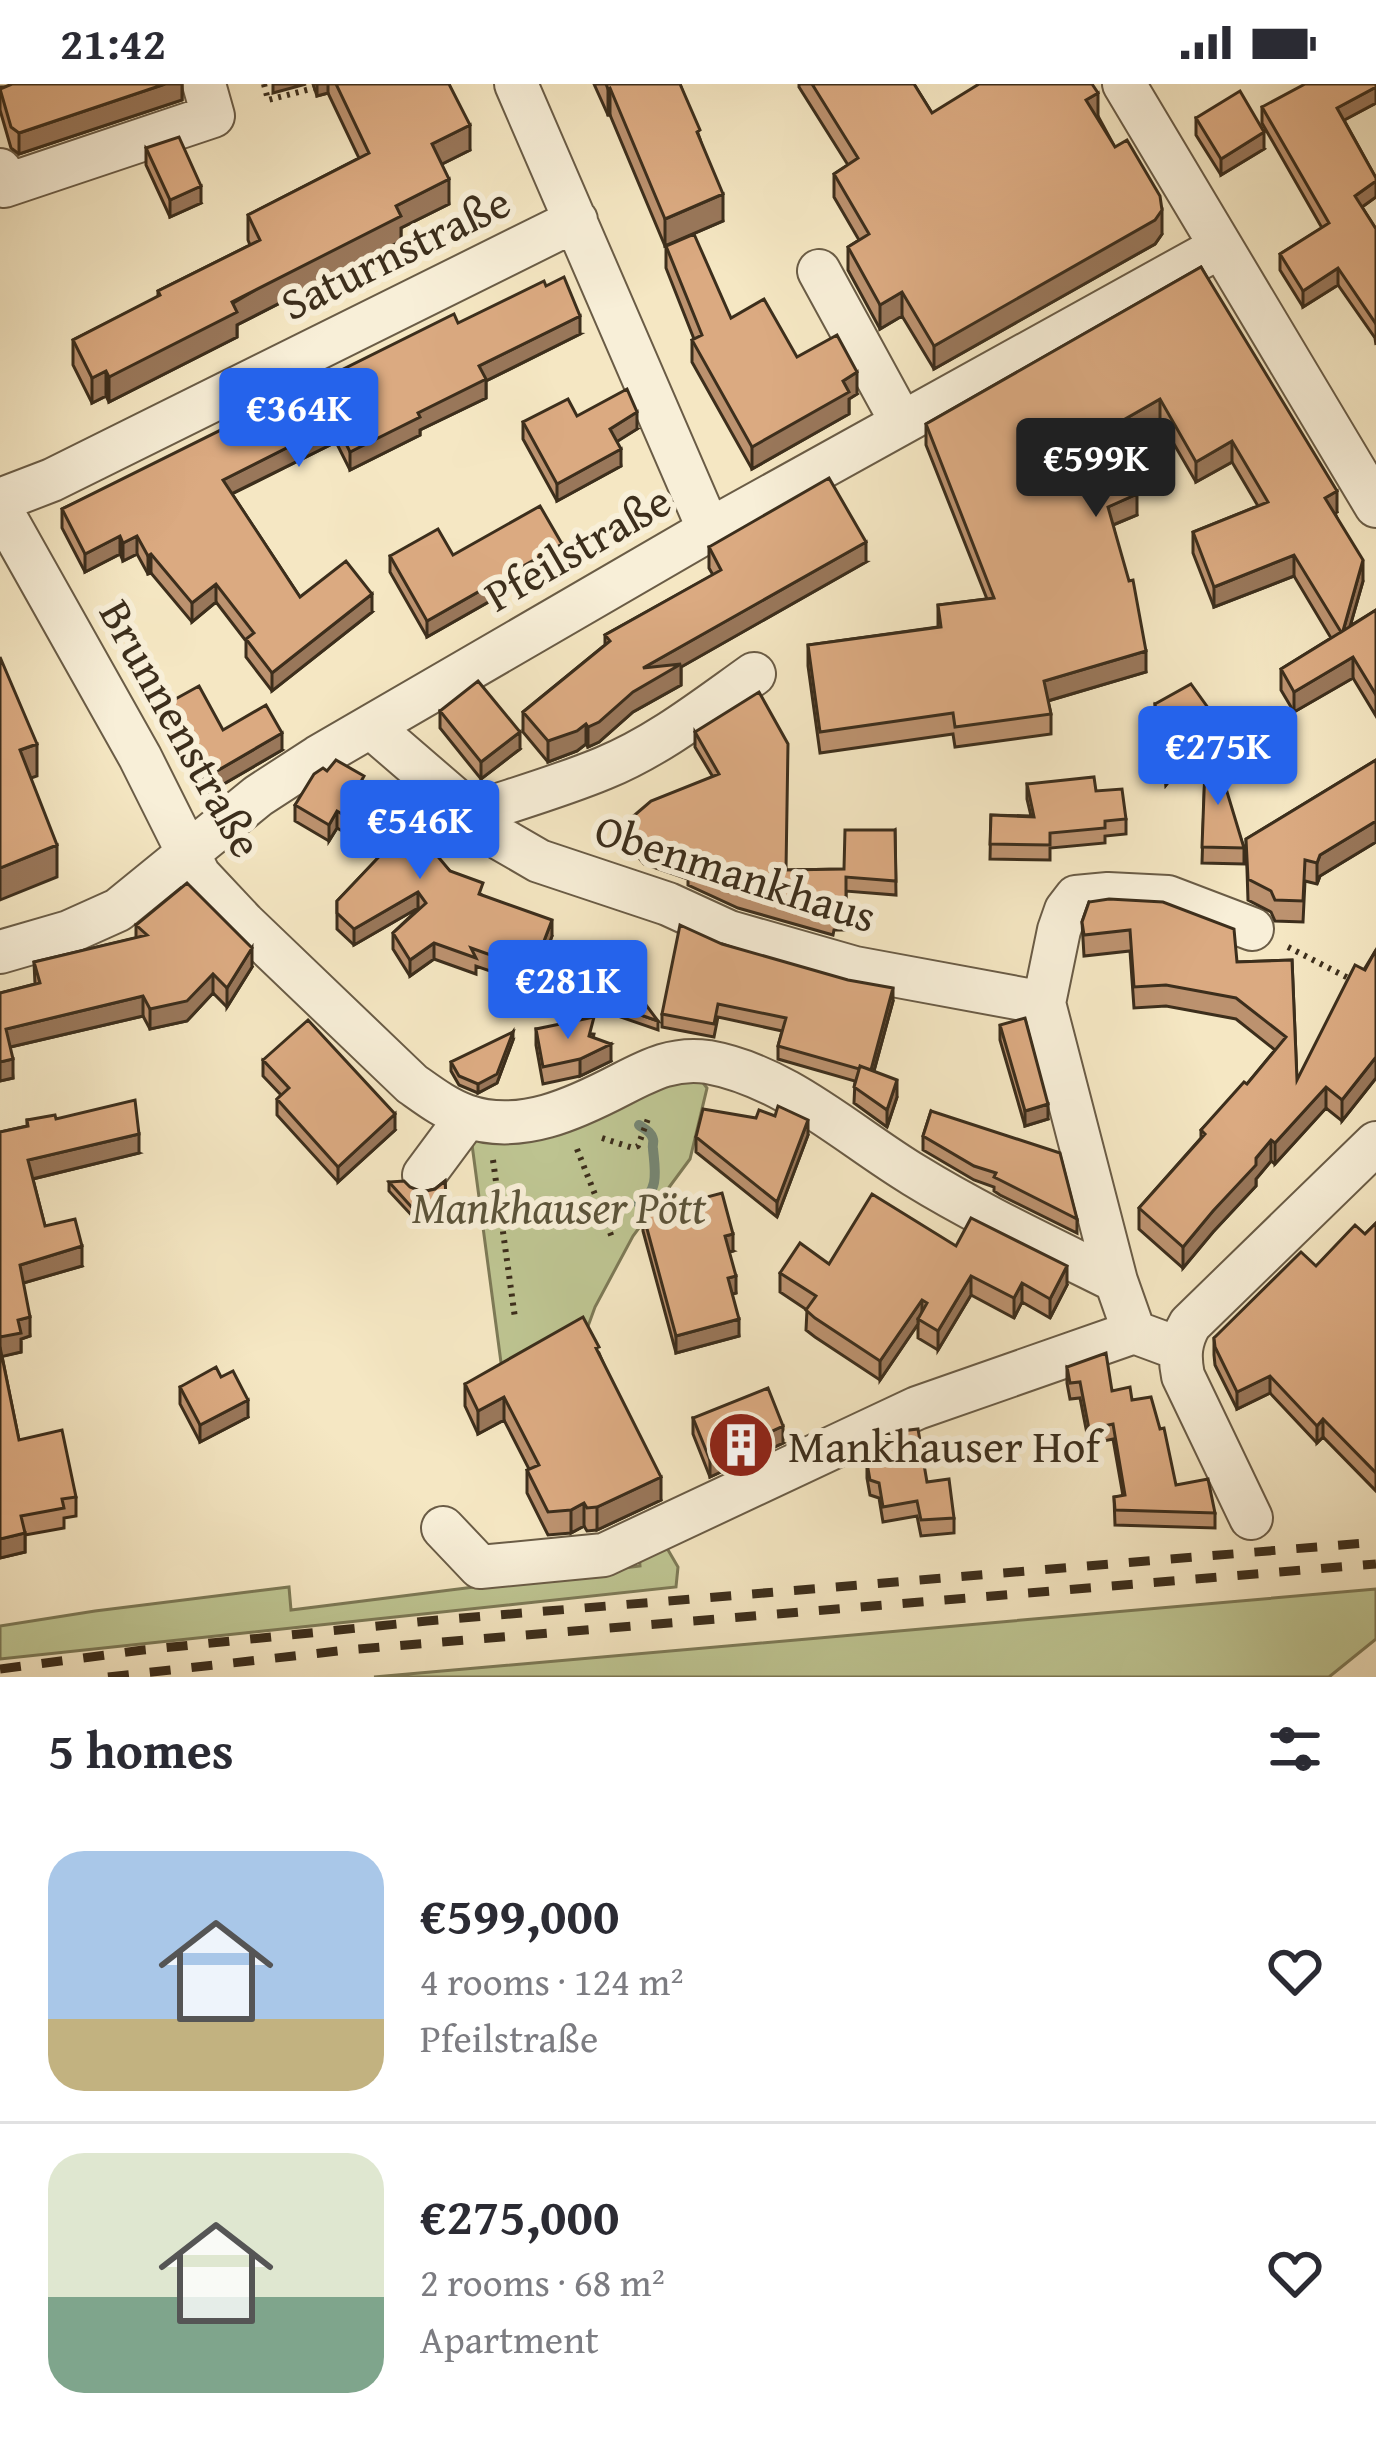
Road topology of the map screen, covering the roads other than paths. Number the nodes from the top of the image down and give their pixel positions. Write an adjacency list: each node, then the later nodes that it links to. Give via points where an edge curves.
1 (204, 84): 4 (street, via 212,116 4,186)
2 (516, 84): 5 (street)
3 (1124, 84): 6 (street)
4 (0, 170)
5 (576, 220): 9 (street, Saturnstraße); 11 (street)
6 (1220, 247): 8 (street, Pfeilstraße); 10 (street)
7 (819, 272): 8 (street)
8 (902, 423): 11 (street, Pfeilstraße)
9 (0, 504): 15 (street, Brunnenstraße)
10 (1376, 506)
11 (709, 530): 13 (street, Pfeilstraße)
12 (754, 674): 14 (street, via 605,768)
13 (370, 727): 14 (street, Obenmankhaus); 15 (street, Pfeilstraße, via 258,796)
14 (472, 814): 18 (street, Obenmankhaus, via 539,861 729,932 856,968)
15 (187, 853): 17 (street, Pfeilstraße, via 118,910); 19 (street, Brunnenstraße, via 244,923 412,1084)
16 (1252, 929): 18 (street, via 1168,896 1076,897 1059,930)
17 (0, 952)
18 (1044, 1003): 22 (street)
19 (477, 1119): 21 (street); 22 (street, via 516,1122 563,1112 669,1063 726,1066 770,1082 933,1186)
20 (1376, 1143): 24 (street, via 1190,1324)
21 (424, 1175)
22 (1116, 1281): 23 (street)
23 (1134, 1332): 24 (street); 26 (street, via 916,1408 604,1555 480,1567)
24 (1180, 1349): 25 (street, via 1184,1376)
25 (1252, 1518)
26 (442, 1528)

